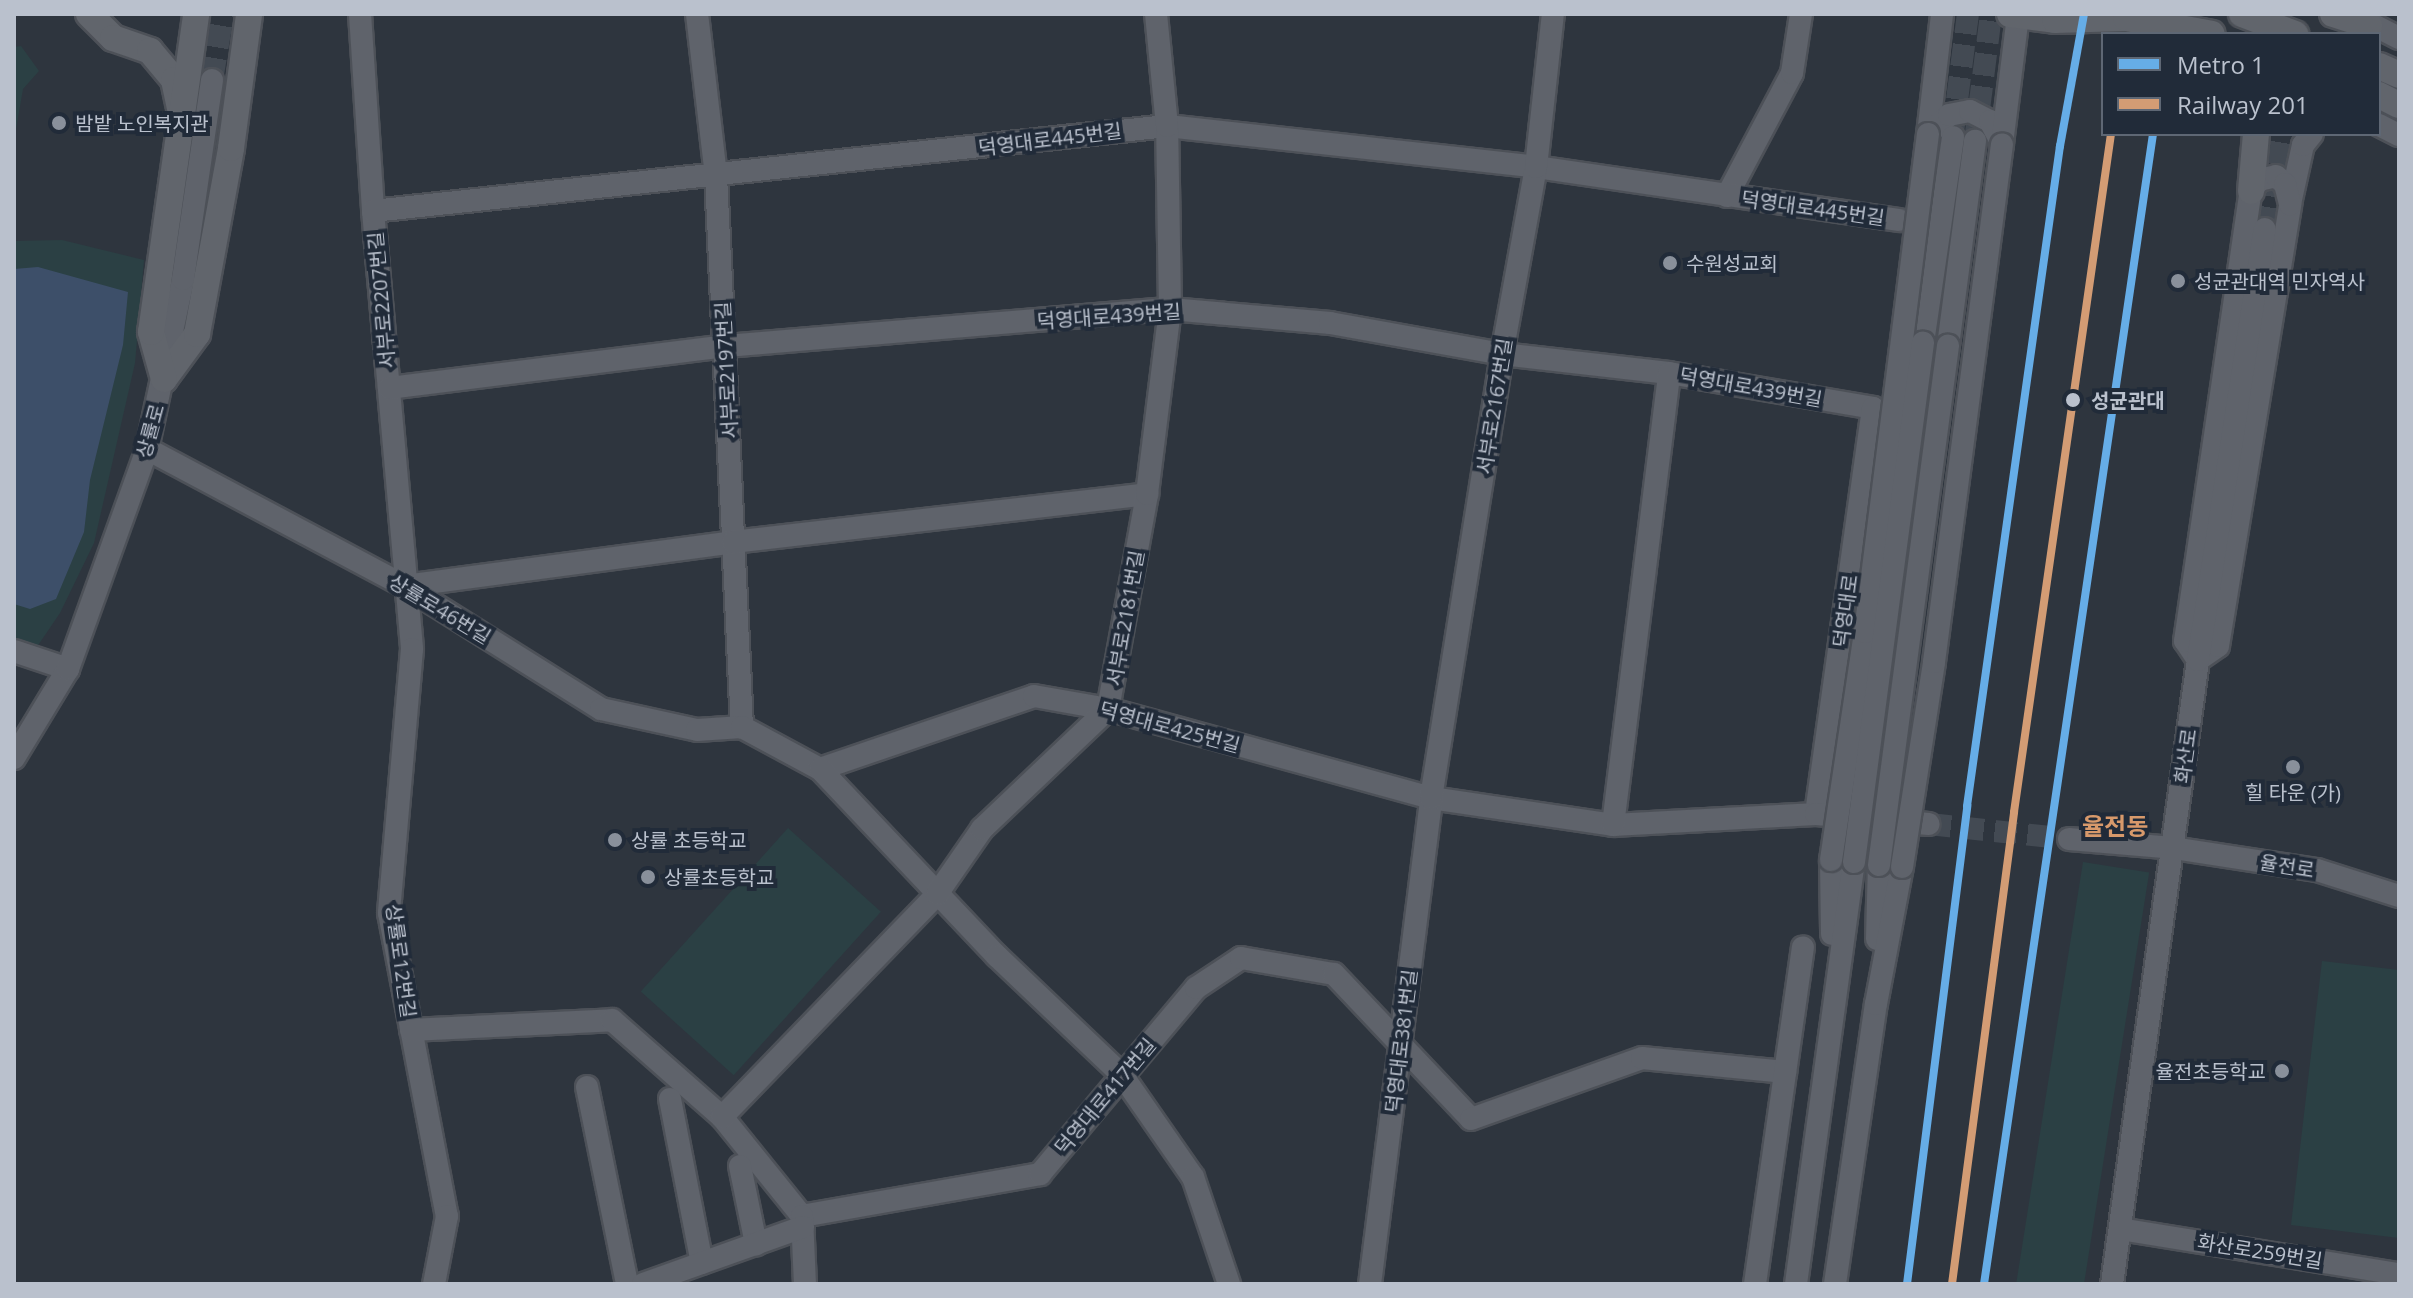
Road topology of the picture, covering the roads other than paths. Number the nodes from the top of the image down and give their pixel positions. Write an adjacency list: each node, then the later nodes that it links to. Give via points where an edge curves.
1 (89, 14): 23 (main road, via 113,38 150,51 174,80)
2 (196, 14): 23 (main road)
3 (249, 14): 45 (main road, via 197,334)
4 (360, 14): 38 (street, 서부로2207번길)
5 (697, 14): 34 (street, 서부로2197번길)
6 (1156, 14): 24 (street, 서부로2181번길)
7 (1553, 14): 33 (street, 서부로2167번길)
8 (1801, 14): 36 (street, 덕영대로445번길, via 1792,73)
9 (1942, 14): 26 (street)
10 (2010, 14): 11 (main road)
11 (2018, 14): 14 (main road); 32 (street)
12 (2242, 14): 17 (main road, bridge)
13 (2333, 14): 15 (main road)
14 (2055, 20): 16 (main road, via 2126,18); 18 (main road)
15 (2361, 20): 19 (street)
16 (2201, 32)
17 (2290, 32)
18 (2101, 38)
19 (2399, 38)
20 (212, 80): 45 (street, 상률로)
21 (2381, 96): 22 (main road)
22 (2399, 105)
23 (182, 119): 45 (main road, via 151,332)
24 (1167, 126): 33 (street, 덕영대로445번길); 34 (street, 덕영대로445번길); 41 (street, 서부로2181번길)
25 (2381, 126): 27 (street)
26 (1928, 134): 32 (street, via 1949,115 1970,111 1990,121); 68 (street, bridge, via 1831,860)
27 (2399, 135)
28 (2256, 136): 35 (main road)
29 (2310, 136): 37 (street, via 2303,145)
30 (1953, 137): 68 (street, bridge)
31 (1975, 141): 69 (street, bridge, via 1879,865)
32 (2002, 144): 69 (street, bridge, via 1936,646)
33 (1536, 167): 36 (street, 덕영대로445번길); 43 (street, 서부로2167번길)
34 (716, 176): 38 (street, 덕영대로445번길); 42 (street, 서부로2197번길)
35 (2251, 191): 37 (street, via 2259,180 2276,176 2285,184); 53 (street, via 2185,641)
36 (1727, 196): 39 (street, 덕영대로445번길)
37 (2290, 204): 53 (street, via 2218,646)
38 (373, 211): 46 (street, 서부로2207번길)
39 (1899, 220)
40 (2265, 229): 53 (street, 화산로)
41 (1170, 309): 42 (street, 덕영대로439번길); 43 (street, 덕영대로439번길, via 1330,323); 49 (street, 서부로2181번길)
42 (726, 346): 46 (street, 덕영대로439번길); 50 (street, 서부로2197번길)
43 (1502, 354): 44 (street, 덕영대로439번길); 59 (street, 서부로2167번길)
44 (1669, 373): 47 (street, 덕영대로439번길); 62 (street)
45 (164, 379): 48 (street, 상률로)
46 (389, 388): 51 (street, 서부로2207번길)
47 (1873, 408): 60 (street, 덕영대로)
48 (147, 449): 51 (street, 상률로46번길); 54 (street, 상률로)
49 (1147, 494): 50 (street); 55 (street, 서부로2181번길)
50 (733, 542): 51 (street); 56 (street, 서부로2197번길)
51 (405, 586): 56 (street, 상률로46번길, via 601,709 697,730); 70 (street, 상률로12번길, via 412,649 389,913)
52 (14, 651): 54 (street)
53 (2198, 660): 64 (street, 화산로)
54 (68, 669): 57 (street, 상률로)
55 (1108, 709): 58 (street, 덕영대로425번길, via 1034,696); 59 (street, 덕영대로425번길); 65 (street, 서부로2181번길, via 982,829)
56 (742, 727): 58 (street)
57 (14, 758)
58 (820, 769): 65 (street)
59 (1431, 798): 62 (street, 덕영대로425번길); 71 (street, 덕영대로381번길)
60 (1816, 814): 61 (street, 덕영대로425번길); 62 (street, 덕영대로425번길)
61 (1929, 824)
62 (1613, 825)
63 (2069, 839): 64 (street, 율전로)
64 (2173, 848): 66 (street, 율전로, via 2317,870); 79 (street, 화산로)
65 (937, 894): 73 (street); 76 (street, 서부로2181번길)
66 (2399, 896)
67 (1803, 947): 72 (street)
68 (1833, 995): 90 (street)
69 (1876, 1004): 91 (street)
70 (411, 1030): 76 (street, via 612,1020); 83 (street, 상률로12번길, via 447,1216)
71 (1401, 1041): 72 (street, 덕영대로417번길, via 1471,1119 1642,1058); 73 (street, 덕영대로417번길, via 1334,974 1241,958 1196,988); 88 (street, 덕영대로381번길)
72 (1785, 1072): 89 (street)
73 (1122, 1075): 78 (street, 덕영대로417번길, via 1040,1174); 87 (street, via 1193,1177)
74 (587, 1087): 84 (street)
75 (670, 1099): 81 (street)
76 (722, 1117): 78 (street)
77 (740, 1166): 80 (street)
78 (802, 1221): 80 (street, 덕영대로417번길); 86 (street)
79 (2120, 1229): 82 (street, 화산로259번길); 92 (street, 화산로)
80 (756, 1244): 81 (street, 덕영대로417번길)
81 (702, 1263): 85 (street, 덕영대로417번길)
82 (2399, 1274)
83 (434, 1284)
84 (627, 1284)
85 (643, 1284)
86 (805, 1284)
87 (1229, 1284)
88 (1370, 1284)
89 (1755, 1284)
90 (1796, 1284)
91 (1835, 1284)
92 (2112, 1284)

